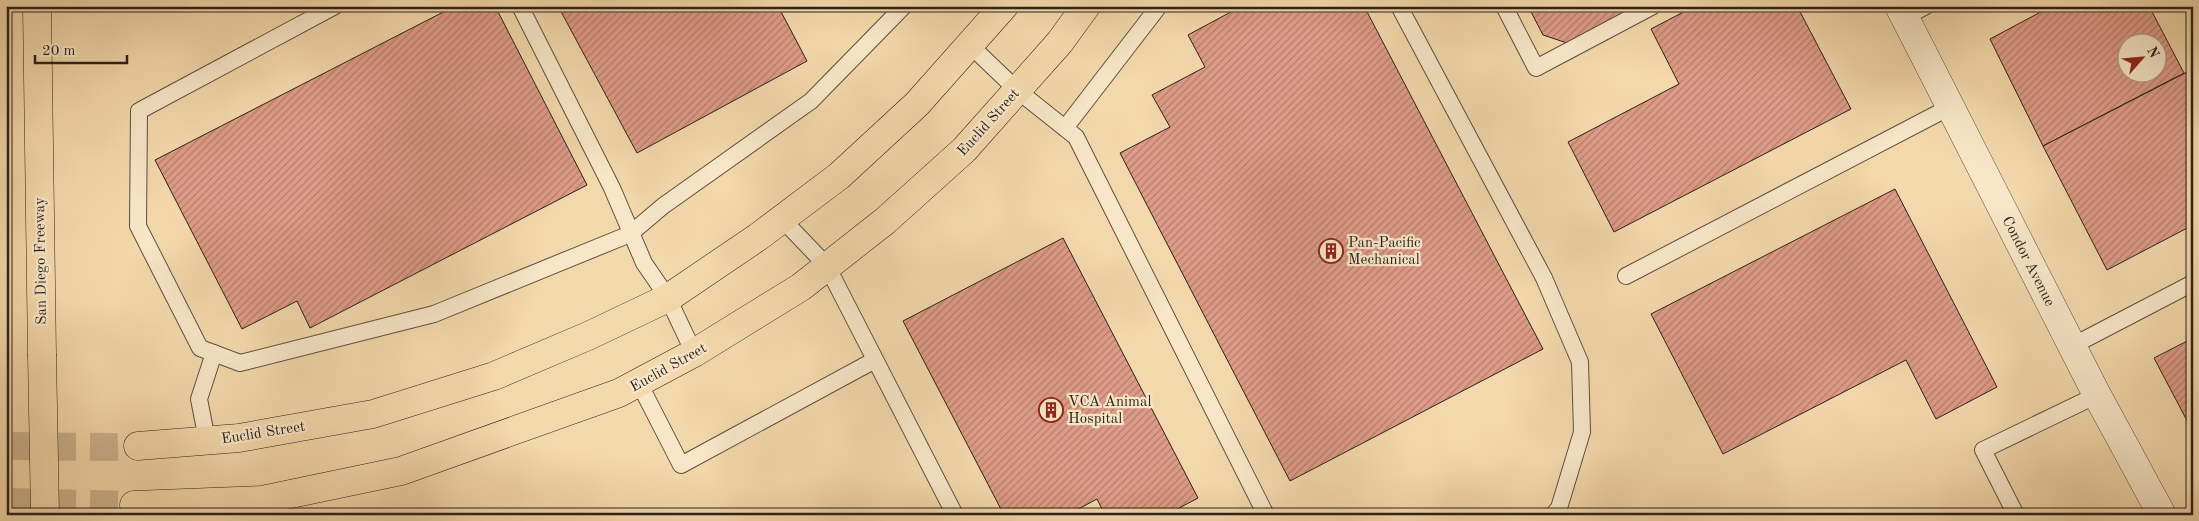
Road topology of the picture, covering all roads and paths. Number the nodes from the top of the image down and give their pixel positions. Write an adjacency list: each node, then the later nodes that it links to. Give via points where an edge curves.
1 (37, 6): 31 (main road, San Diego Freeway, bridge)
2 (335, 6): 23 (lane, via 139,111 138,226 200,348)
3 (520, 6): 17 (lane, via 612,188)
4 (904, 6): 17 (lane, via 811,101 663,206)
5 (1004, 6): 12 (main road, Euclid Street)
6 (1086, 6): 13 (main road, Euclid Street, via 1060,42)
7 (1159, 6): 15 (lane)
8 (1399, 6): 34 (lane, via 1544,278 1580,362 1582,432 1559,508)
9 (1504, 6): 10 (lane, via 1536,68)
10 (1653, 6)
11 (1910, 10): 14 (street, Condor Avenue)
12 (970, 45): 13 (lane); 16 (main road, Euclid Street, via 917,104 839,176)
13 (1017, 90): 15 (lane); 18 (main road, Euclid Street, via 964,150 885,221)
14 (1950, 107): 19 (lane); 22 (street, Condor Avenue)
15 (1065, 128): 33 (lane, via 1076,137)
16 (782, 219): 18 (lane); 21 (main road, Euclid Street)
17 (630, 234): 21 (lane, via 644,263); 23 (lane, via 434,314 240,363)
18 (827, 266): 24 (main road, Euclid Street, via 800,287); 25 (lane)
19 (1626, 276)
20 (2193, 283): 22 (lane)
21 (668, 298): 24 (lane); 28 (main road, Euclid Street, via 494,376 373,414 239,438)
22 (2072, 346): 27 (street, Condor Avenue)
23 (214, 353): 28 (lane, via 199,399)
24 (694, 353): 26 (main road, Euclid Street)
25 (875, 360): 26 (lane, via 681,465); 32 (lane)
26 (639, 383): 30 (main road, Euclid Street, via 620,393 401,471 262,500)
27 (2097, 394): 35 (lane, via 1983,450); 36 (street, Condor Avenue)
28 (207, 440): 29 (main road, Euclid Street)
29 (138, 446)
30 (134, 505)
31 (45, 515)
32 (956, 515)
33 (1266, 515)
34 (1552, 515)
35 (2016, 515)
36 (2162, 515)

